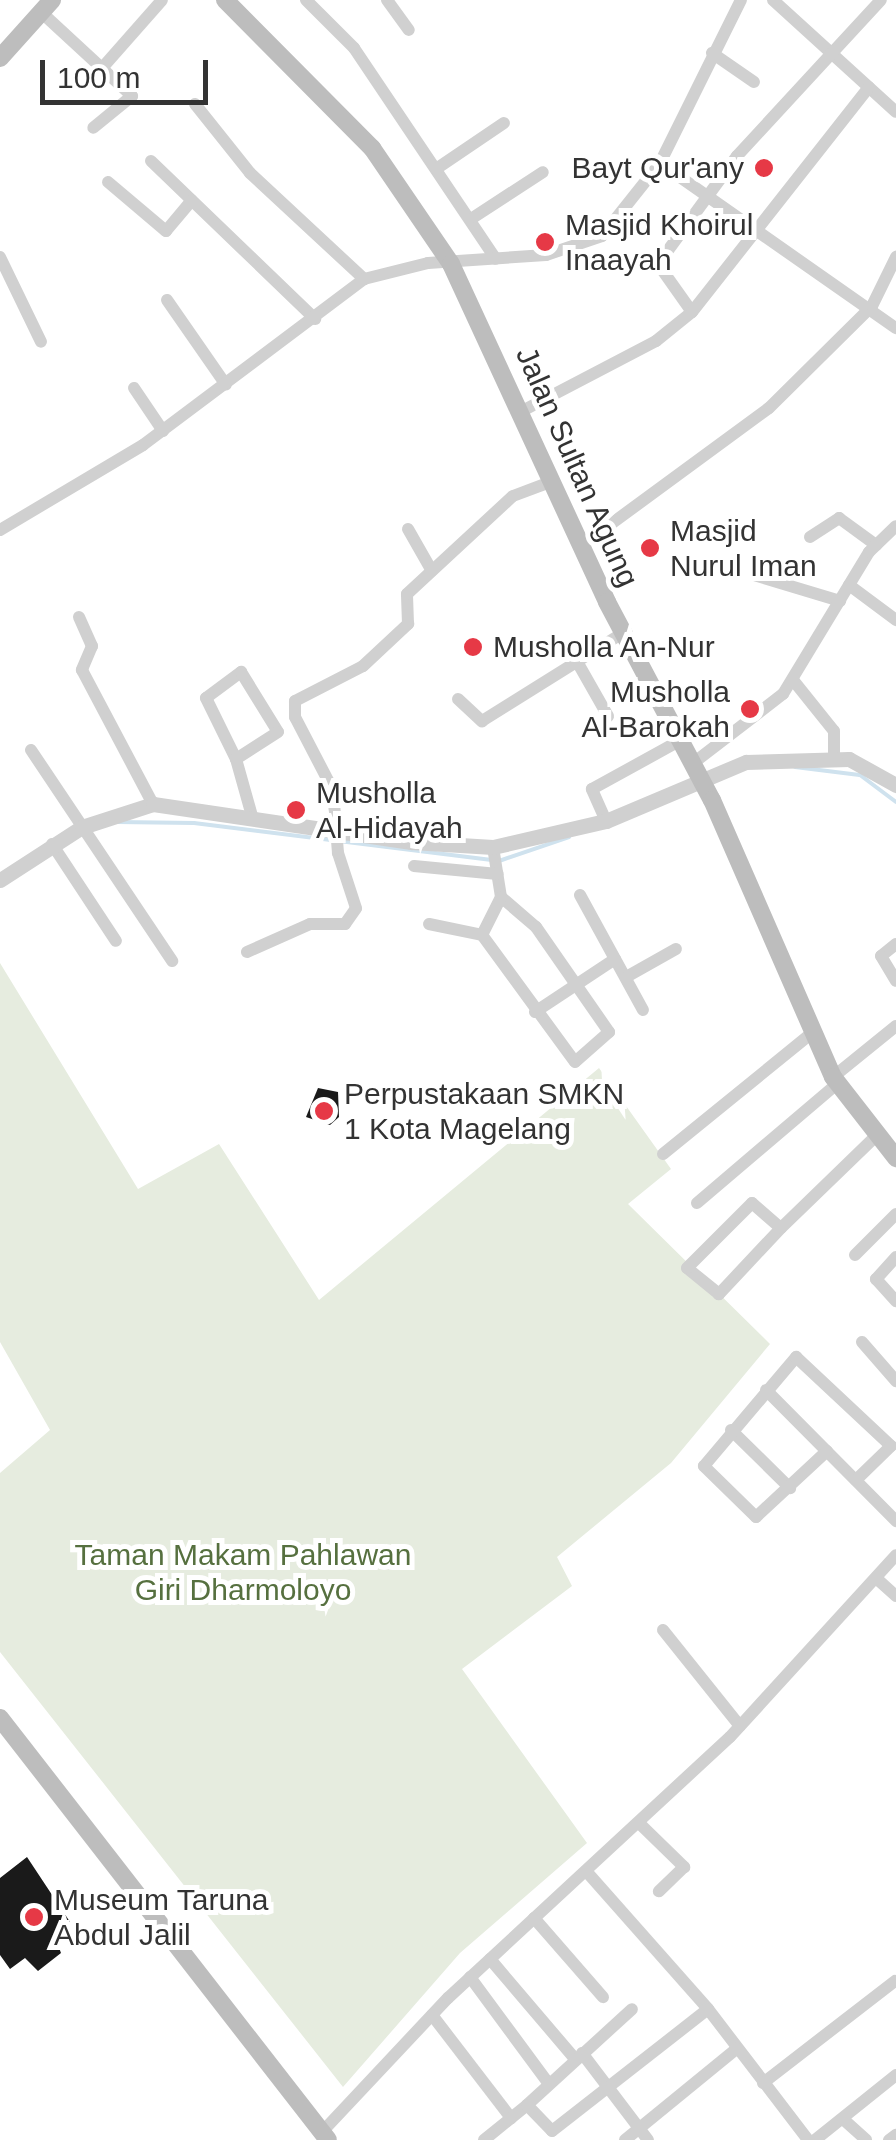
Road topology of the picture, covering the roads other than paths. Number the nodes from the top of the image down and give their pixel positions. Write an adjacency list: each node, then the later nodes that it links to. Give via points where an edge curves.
1 (162, 0): 13 (street)
2 (225, 0): 32 (main road, Jalan Sultan Agung, via 372,148)
3 (387, 0): 9 (street)
4 (741, 0): 11 (street)
5 (773, 0): 10 (street)
6 (881, 0): 10 (street)
7 (311, 2): 22 (street, via 354,48)
8 (46, 6): 12 (main road); 13 (street)
9 (408, 30)
10 (832, 50): 15 (street); 25 (street)
11 (712, 54): 14 (street); 21 (street)
12 (0, 58)
13 (103, 67): 19 (street, via 132,96)
14 (754, 82)
15 (868, 87): 17 (street); 28 (street)
16 (195, 104): 33 (street, via 250,173)
17 (896, 112)
18 (504, 124): 22 (street)
19 (92, 128)
20 (151, 161): 26 (street)
21 (660, 163): 25 (street); 31 (street, via 602,236 546,255)
22 (436, 170): 27 (street)
23 (543, 172): 27 (street)
24 (108, 182): 26 (street, via 166,231)
25 (708, 196): 28 (street); 36 (street, via 658,266)
26 (192, 200): 37 (street)
27 (474, 217): 31 (street)
28 (759, 229): 35 (street); 36 (street)
29 (0, 256): 39 (street)
30 (896, 257): 35 (street)
31 (496, 259): 32 (street)
32 (451, 264): 33 (street); 42 (main road, Jalan Sultan Agung)
33 (364, 279): 37 (street)
34 (168, 300): 40 (street)
35 (872, 306): 38 (street); 50 (street, via 769,408)
36 (692, 312): 42 (street, via 656,341)
37 (315, 319): 40 (street)
38 (896, 328)
39 (42, 342)
40 (226, 385): 43 (street)
41 (134, 388): 43 (street)
42 (524, 410): 44 (main road, Jalan Sultan Agung)
43 (163, 431): 47 (street)
44 (553, 481): 50 (main road, Jalan Sultan Agung); 51 (street, via 512,496)
45 (896, 526): 49 (street)
46 (408, 529): 51 (street)
47 (0, 530)
48 (810, 537): 49 (street, via 839,518)
49 (876, 545): 53 (street)
50 (582, 546): 57 (main road, Jalan Sultan Agung)
51 (432, 572): 72 (street, via 406,596 404,628 363,666 296,701 295,717 333,790)
52 (754, 575): 54 (street)
53 (849, 585): 54 (street); 56 (street)
54 (840, 600): 59 (street)
55 (79, 618): 68 (street, via 92,646 82,670)
56 (896, 620)
57 (623, 633): 58 (street); 62 (main road, Jalan Sultan Agung)
58 (575, 658): 60 (street, via 482,721); 61 (street)
59 (794, 680): 64 (street, via 834,730); 66 (street)
60 (458, 700)
61 (608, 716)
62 (681, 740): 66 (main road, Jalan Sultan Agung); 70 (street, via 592,790)
63 (31, 750): 71 (street)
64 (834, 758): 66 (street, via 746,762); 67 (street, via 861,761)
65 (236, 759): 65 (street, via 206,698 241,672 278,732); 69 (street)
66 (703, 784): 70 (street); 93 (main road, Jalan Sultan Agung)
67 (896, 786)
68 (154, 804): 69 (street); 71 (street)
69 (252, 816): 72 (street)
70 (606, 821): 74 (street)
71 (86, 834): 73 (street); 86 (street)
72 (336, 835): 74 (street); 84 (street, via 354,896 349,921 310,924)
73 (56, 851): 76 (street); 81 (street)
74 (495, 859): 75 (street); 78 (street)
75 (414, 866)
76 (1, 878)
77 (580, 895): 85 (street)
78 (501, 897): 80 (street); 89 (street, via 536,928)
79 (429, 924): 80 (street)
80 (482, 935): 91 (street)
81 (116, 941)
82 (896, 944): 88 (street, via 881,956)
83 (676, 949): 87 (street)
84 (248, 952)
85 (616, 959): 87 (street); 89 (street)
86 (172, 961)
87 (628, 976): 90 (street)
88 (896, 982)
89 (574, 983): 91 (street); 91 (street, via 606,1026 606,1041 573,1062)
90 (643, 1010)
91 (535, 1012)
92 (896, 1026): 94 (street)
93 (812, 1032): 94 (main road, Jalan Sultan Agung); 96 (street)
94 (835, 1081): 95 (main road, Jalan Sultan Agung); 98 (street)
95 (875, 1136): 97 (main road, Jalan Sultan Agung); 100 (street)
96 (663, 1154)
97 (896, 1157)
98 (696, 1203)
99 (896, 1214): 101 (street)
100 (781, 1228): 100 (street, via 719,1294 687,1268 752,1203)
101 (855, 1255)
102 (896, 1257): 103 (street, via 876,1279)
103 (896, 1301)
104 (862, 1342): 105 (street)
105 (896, 1381)
106 (766, 1390): 107 (street); 108 (street); 109 (street, via 801,1359 892,1446)
107 (732, 1430): 110 (street); 110 (street, via 704,1466 751,1514 763,1515)
108 (827, 1451): 109 (street); 110 (street)
109 (856, 1480): 111 (street)
110 (790, 1488)
111 (896, 1521)
112 (896, 1555): 113 (street)
113 (876, 1578): 114 (street); 117 (street)
114 (896, 1596)
115 (662, 1630): 117 (street)
116 (0, 1718): 140 (main road)
117 (740, 1726): 118 (street)
118 (640, 1824): 119 (street); 120 (street, via 684,1868)
119 (586, 1871): 121 (street); 126 (street)
120 (660, 1891)
121 (534, 1918): 122 (street); 125 (street)
122 (490, 1959): 123 (street); 130 (street)
123 (470, 1977): 128 (street); 133 (street)
124 (895, 1981): 132 (street)
125 (602, 1997)
126 (708, 2008): 129 (street); 134 (street)
127 (632, 2009): 130 (street)
128 (432, 2015): 136 (street); 140 (street)
129 (736, 2049): 132 (street); 138 (street)
130 (578, 2056): 133 (street); 134 (street)
131 (896, 2076): 137 (street)
132 (763, 2083): 144 (street)
133 (550, 2084): 135 (street)
134 (608, 2088): 138 (street); 141 (street)
135 (527, 2105): 136 (street); 141 (street)
136 (511, 2118): 142 (street)
137 (844, 2118): 144 (street); 145 (street)
138 (644, 2134): 143 (street)
139 (896, 2135): 146 (street)
140 (325, 2136)
141 (546, 2136)
142 (484, 2140)
143 (625, 2140)
144 (812, 2140)
145 (866, 2140)
146 (889, 2140)

